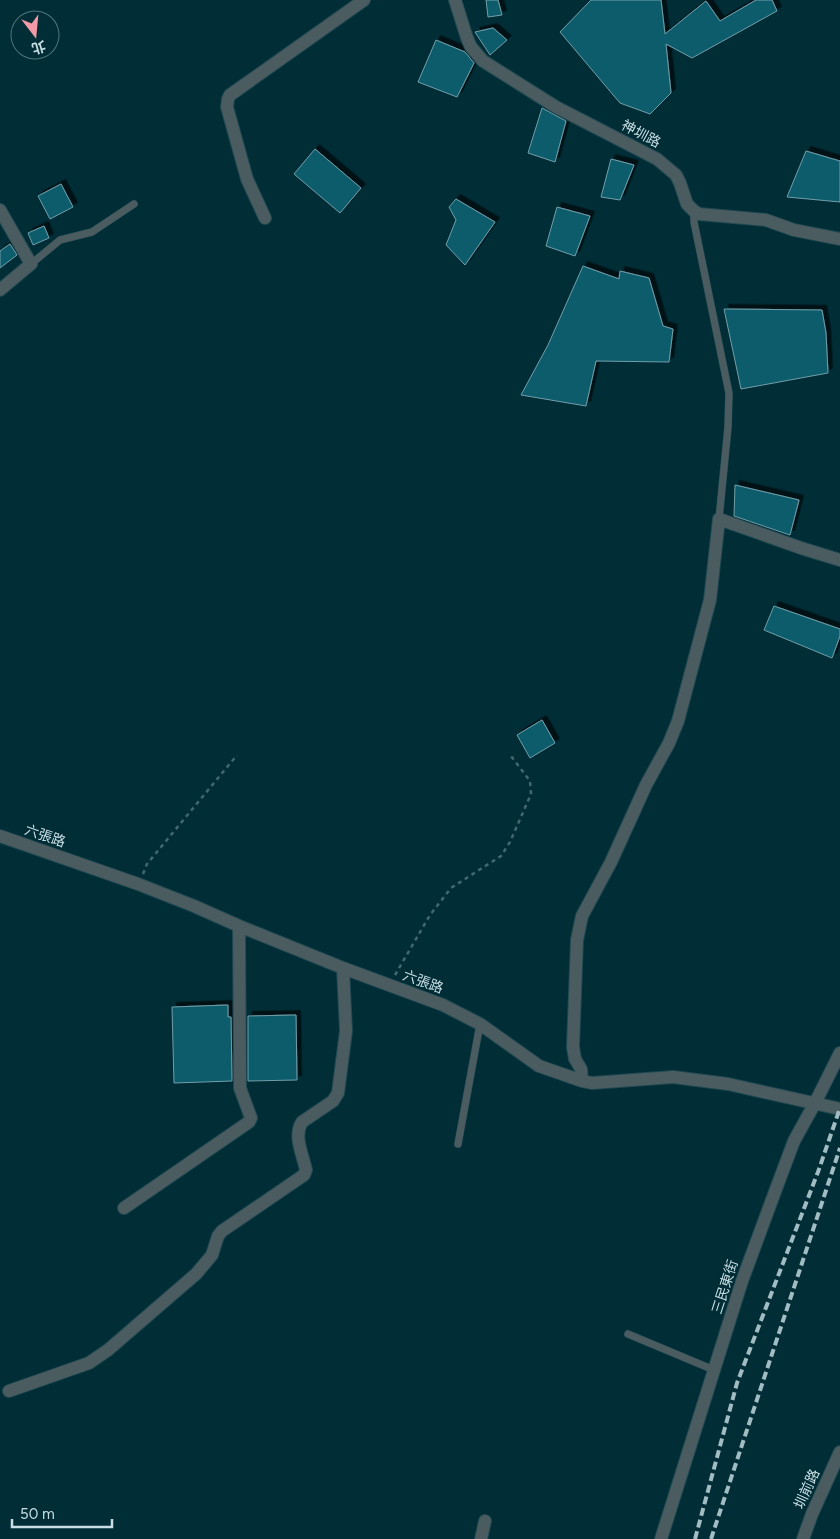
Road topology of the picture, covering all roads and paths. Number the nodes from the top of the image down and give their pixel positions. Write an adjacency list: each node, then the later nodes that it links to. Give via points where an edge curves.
1 (364, 0): 6 (street, via 280,58 228,99 227,107 247,179)
2 (455, 0): 5 (street, 神圳路, via 471,47 483,61 556,107 657,159 676,175 687,204)
3 (134, 204): 8 (lane, via 92,232 60,240)
4 (0, 210): 8 (street)
5 (694, 211): 7 (street, via 766,220 794,230); 10 (lane, via 728,393 729,421)
6 (265, 218)
7 (840, 238)
8 (31, 264): 9 (street)
9 (0, 290)
10 (719, 519): 11 (street); 21 (street, via 710,600 676,726 579,928 573,1048)
11 (840, 560)
12 (236, 755): 15 (path, via 146,864)
13 (511, 756): 18 (path, via 530,781 531,794 510,842 501,856 451,888 430,915)
14 (0, 836): 15 (street, 六張路)
15 (138, 884): 16 (street, 六張路)
16 (238, 926): 17 (street, 六張路); 25 (street, via 240,1088 251,1118)
17 (343, 968): 18 (street, 六張路); 28 (street, via 346,1031 338,1093 300,1125 298,1134 306,1170 304,1175 222,1231 212,1255 196,1274 108,1350 88,1363)
18 (390, 986): 19 (street, 六張路, via 443,1005)
19 (480, 1024): 21 (street, 六張路, via 540,1066); 24 (lane)
20 (840, 1053): 22 (street, 三民東街)
21 (582, 1081): 22 (street, 六張路, via 673,1078 728,1084)
22 (815, 1103): 23 (street, 六張路); 27 (street, 三民東街, via 794,1141 742,1281)
23 (840, 1109)
24 (458, 1144)
25 (124, 1208)
26 (628, 1334): 27 (lane)
27 (714, 1370): 32 (street, 三民東街)
28 (9, 1391)
29 (840, 1452): 33 (street, 圳前路)
30 (485, 1521): 31 (street)
31 (482, 1539)
32 (661, 1539)
33 (803, 1539)

